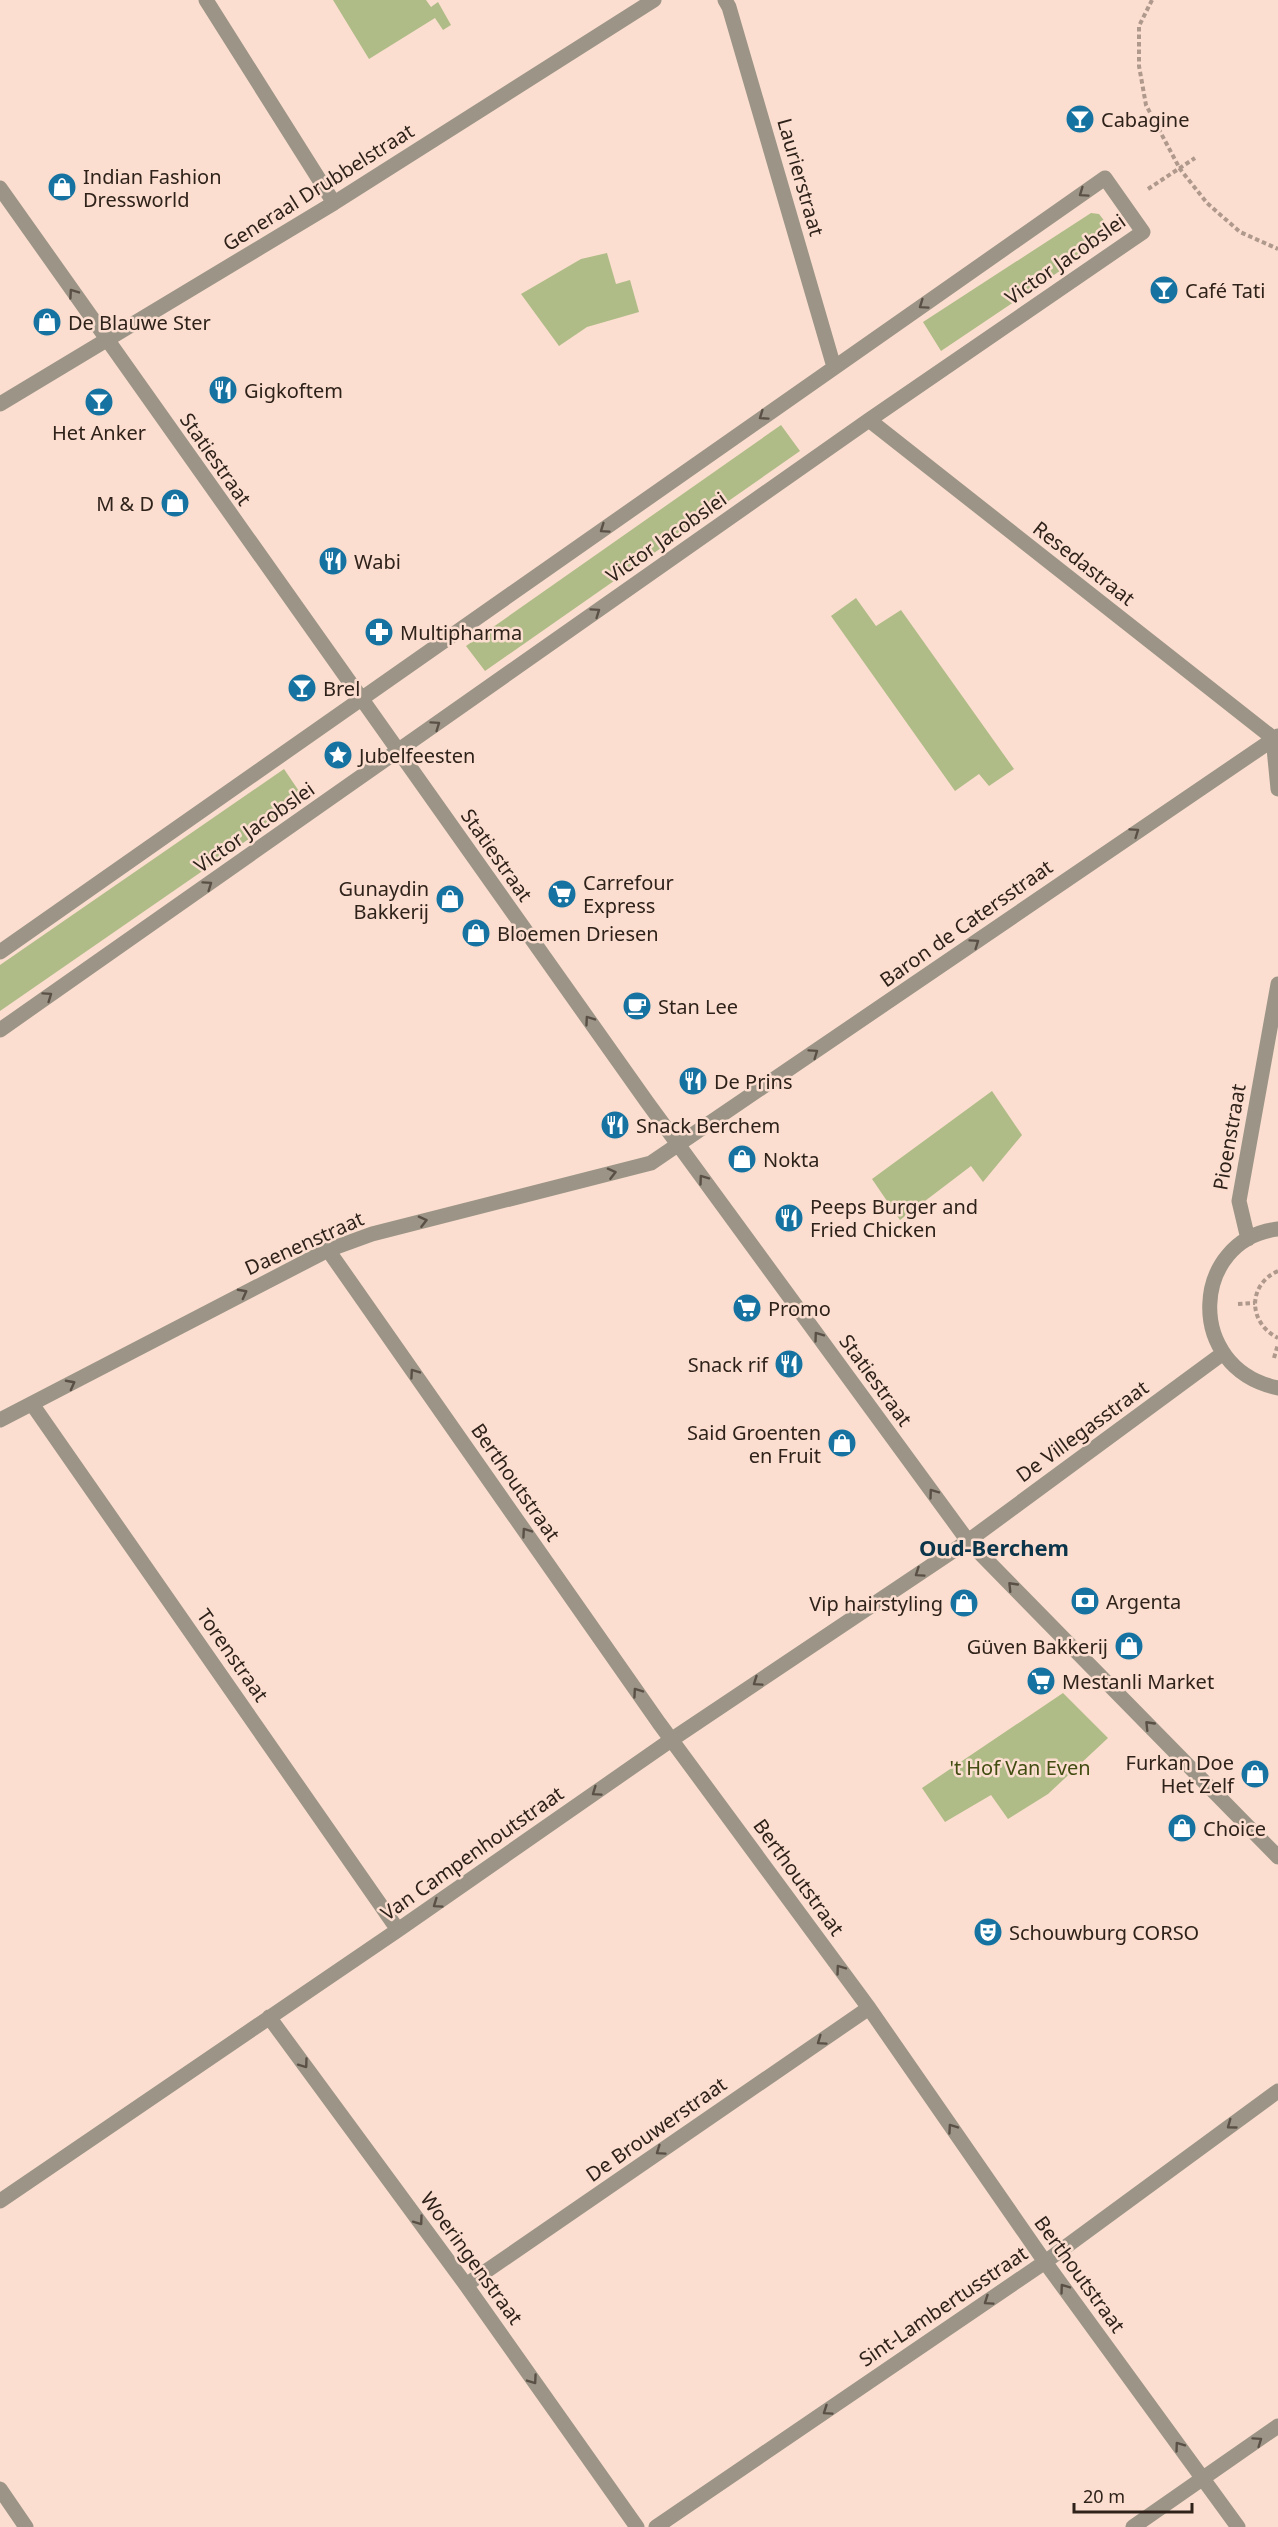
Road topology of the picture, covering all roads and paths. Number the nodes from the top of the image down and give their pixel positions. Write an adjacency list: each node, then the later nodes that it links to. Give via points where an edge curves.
1 (206, 0): 8 (street)
2 (654, 0): 8 (street, Generaal Drubbelstraat)
3 (725, 0): 12 (street, Laurierstraat)
4 (1152, 0): 6 (path, via 1139,26 1146,105)
5 (1195, 158): 6 (path)
6 (1180, 169): 9 (path); 10 (path, via 1207,203 1240,232)
7 (0, 188): 11 (street, Statiestraat, one-way to 7)
8 (334, 203): 11 (street, Generaal Drubbelstraat)
9 (1123, 204): 12 (street, Victor Jacobslei, one-way to 12, via 1105,178); 14 (street, Victor Jacobslei, via 1143,232)
10 (1278, 249)
11 (107, 340): 13 (street, Generaal Drubbelstraat); 15 (street, Statiestraat)
12 (834, 367): 15 (street, Victor Jacobslei, one-way to 15)
13 (0, 404)
14 (869, 420): 16 (street, Resedastraat); 17 (street, Victor Jacobslei, one-way to 14)
15 (361, 700): 17 (street, Statiestraat); 19 (street, Victor Jacobslei)
16 (1275, 737): 18 (street); 22 (street, Baron de Catersstraat, one-way to 16)
17 (398, 751): 21 (street, Victor Jacobslei, one-way to 17); 22 (street, Statiestraat, one-way to 17)
18 (1278, 789)
19 (0, 952)
20 (1278, 984): 24 (street, Pioenstraat, via 1239,1201)
21 (0, 1030)
22 (679, 1146): 25 (street, Daenenstraat, one-way to 22, via 372,1234 651,1163); 32 (street, Statiestraat, one-way to 22)
23 (1278, 1228): 24 (street)
24 (1248, 1239): 28 (street, via 1230,1253 1211,1291 1209,1313)
25 (328, 1250): 30 (street, Daenenstraat, one-way to 25); 33 (street, Berthoutstraat, one-way to 25)
26 (1278, 1270): 27 (path, via 1258,1288 1255,1300 1260,1323)
27 (1278, 1338)
28 (1222, 1354): 29 (street, via 1243,1374); 32 (street, De Villegasstraat)
29 (1278, 1389)
30 (32, 1404): 31 (street, Daenenstraat); 35 (street, Torenstraat)
31 (0, 1420)
32 (968, 1541): 33 (street, Van Campenhoutstraat, one-way to 33); 34 (street, Statiestraat, one-way to 32)
33 (671, 1740): 35 (street, Van Campenhoutstraat, one-way to 35); 36 (street, Berthoutstraat, one-way to 33)
34 (1278, 1857)
35 (398, 1930): 37 (street, Van Campenhoutstraat)
36 (869, 2008): 40 (street, Berthoutstraat, one-way to 36); 41 (street, De Brouwerstraat, one-way to 41)
37 (269, 2017): 39 (street, Van Campenhoutstraat); 41 (street, Woeringenstraat, one-way to 41)
38 (1278, 2091): 40 (street, Sint-Lambertusstraat, one-way to 40)
39 (0, 2201)
40 (1045, 2262): 43 (street, Berthoutstraat, one-way to 40); 47 (street, Sint-Lambertusstraat, one-way to 47)
41 (466, 2285): 46 (street, Woeringenstraat, one-way to 46)
42 (1278, 2427): 43 (street, one-way to 42)
43 (1203, 2478): 48 (street); 49 (street, Berthoutstraat)
44 (0, 2489): 45 (street)
45 (26, 2527)
46 (637, 2527)
47 (656, 2527)
48 (1133, 2527)
49 (1238, 2527)

